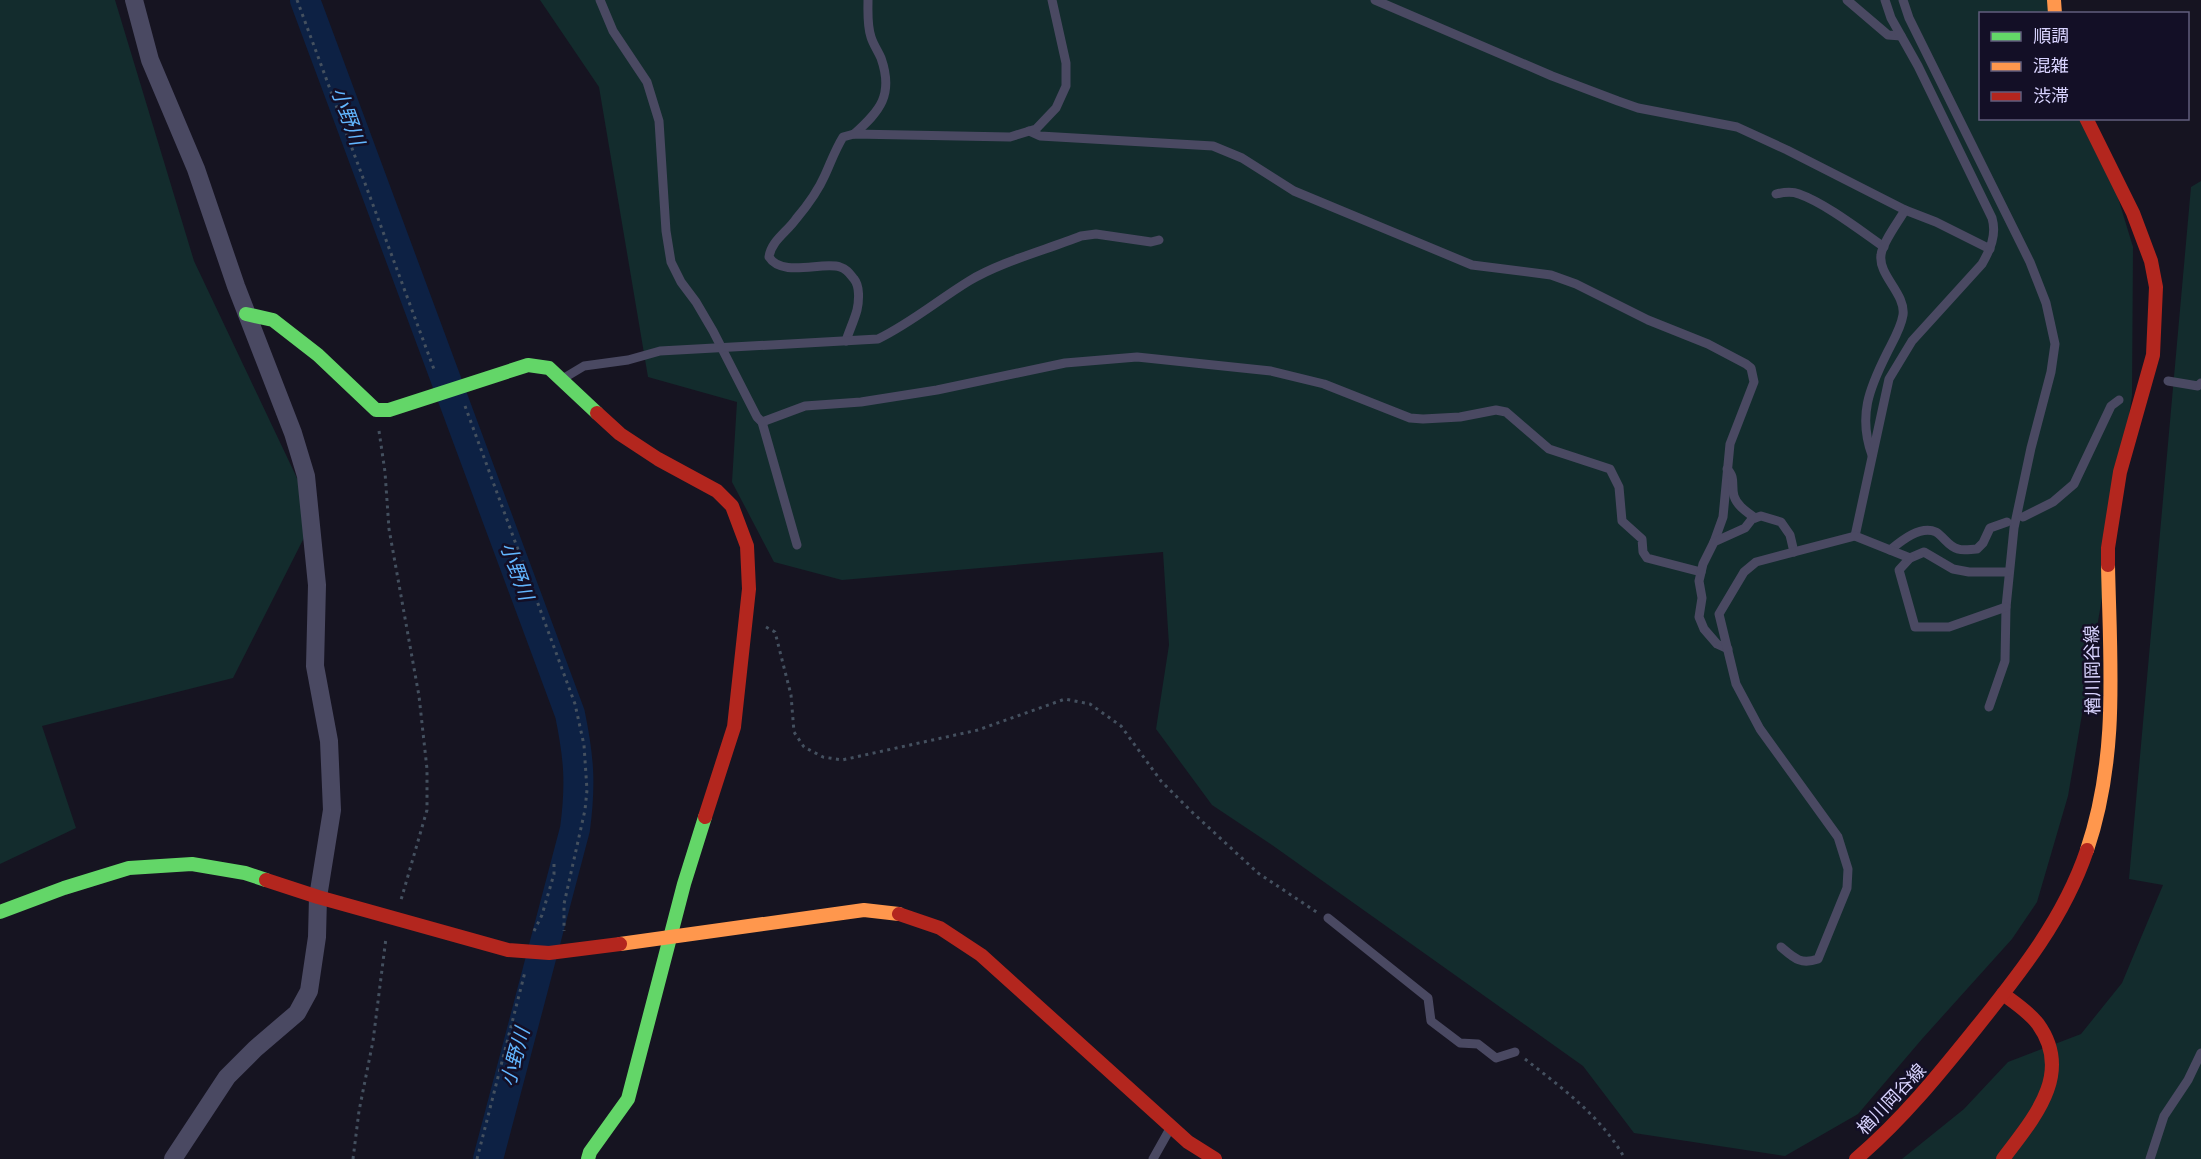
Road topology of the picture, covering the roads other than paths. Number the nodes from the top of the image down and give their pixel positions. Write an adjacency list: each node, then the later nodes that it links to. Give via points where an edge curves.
1 (134, 0): 18 (street, via 150,60 196,169)
2 (600, 0): 20 (lane, via 613,31 647,82 659,121 671,262)
3 (868, 0): 12 (lane, via 868,26 885,78 883,102 876,115)
4 (1052, 0): 11 (lane, via 1066,63 1066,86 1056,108 1036,129)
5 (1375, 0): 14 (lane, via 1618,101 1737,127)
6 (1847, 0): 9 (lane, via 1888,35)
7 (1885, 0): 9 (lane)
8 (1902, 0): 38 (lane, via 2030,262 2046,303 2055,344 2014,528)
9 (1901, 36): 17 (lane, via 1992,218 1995,226)
10 (2087, 120): 47 (street, 楢川岡谷線, via 2133,213 2151,261 2156,287 2152,355 2111,520 2111,730 2103,793 2088,845 2063,906 2049,932)
11 (1029, 131): 12 (lane, via 1010,137); 27 (lane, via 1040,136 1213,146 1242,158 1294,191 1472,265 1551,275 1708,344 1751,368 1754,382 1730,444)
12 (854, 134): 19 (lane, via 843,137 814,194 770,248 769,257 778,266 839,266 849,272 858,284 858,309)
13 (1776, 194): 16 (lane, via 1798,194)
14 (1905, 210): 16 (lane); 17 (lane)
15 (1159, 240): 19 (lane, via 1151,243 1096,234 1081,236 969,281 878,339)
16 (1884, 247): 26 (lane, via 1881,265 1903,308 1903,317 1870,392 1865,437)
17 (1990, 249): 26 (lane, via 1982,264 1912,341 1897,364 1889,379)
18 (246, 314): 21 (street, via 273,320 318,355 375,410 389,410 528,365 549,368); 42 (street, via 306,476 317,585 315,666 329,741 332,810)
19 (846, 341): 20 (lane)
20 (722, 348): 21 (lane, via 660,351 584,366); 25 (lane)
21 (561, 379): 45 (street, via 620,434 717,491 732,506 747,546 749,589 734,727)
22 (2168, 381): 23 (lane, via 2198,386)
23 (2201, 383)
24 (2119, 400): 28 (lane, via 2111,406 2074,484 2053,502)
25 (762, 422): 33 (lane); 37 (lane, via 806,406 937,390 1065,363 1155,358 1271,371 1324,384 1410,418 1506,412 1549,449 1610,469 1619,487 1622,521 1642,539 1647,558)
26 (1872, 455): 31 (lane)
27 (1727, 469): 29 (lane, via 1733,477 1738,504); 32 (lane, via 1723,517)
28 (2023, 517)
29 (1755, 518): 32 (lane, via 1745,528); 35 (lane, via 1781,522 1790,535)
30 (2007, 522): 34 (lane, via 1990,528 1977,549 1959,550 1936,532 1926,530 1906,537)
31 (1855, 536): 34 (lane); 35 (lane)
32 (1714, 542): 37 (lane)
33 (797, 545)
34 (1890, 550): 36 (lane)
35 (1794, 552): 40 (lane, via 1756,562 1743,572 1719,614)
36 (1910, 558): 38 (lane, via 1924,552 1953,569); 39 (lane, via 1899,570 1915,627 1949,627)
37 (1701, 572): 40 (lane, via 1699,617 1717,645)
38 (2009, 572): 39 (lane)
39 (2006, 607): 41 (lane, via 2005,661)
40 (1728, 649): 46 (lane, via 1736,684 1755,720 1838,837 1848,869 1847,888 1818,959 1801,961)
41 (1989, 707)
42 (318, 897): 43 (street, via 245,873 192,864 129,868); 45 (street, via 478,943 544,952); 51 (street, via 309,991 297,1013 227,1077)
43 (0, 912)
44 (1328, 918): 48 (lane, via 1428,998 1431,1021 1460,1043 1478,1044 1496,1058)
45 (669, 937): 50 (street, via 864,910 924,920 953,933 981,955); 52 (street, via 628,1100)
46 (1781, 947)
47 (2003, 994): 55 (street, 楢川岡谷線, via 1929,1087); 56 (street, via 2028,1013 2047,1036 2054,1053 2054,1071 2037,1110)
48 (1515, 1052)
49 (2201, 1053): 57 (lane, via 2164,1116)
50 (1171, 1127): 53 (lane); 54 (street)
51 (173, 1159)
52 (588, 1159)
53 (1153, 1159)
54 (1215, 1159)
55 (1856, 1159)
56 (2003, 1159)
57 (2150, 1159)

